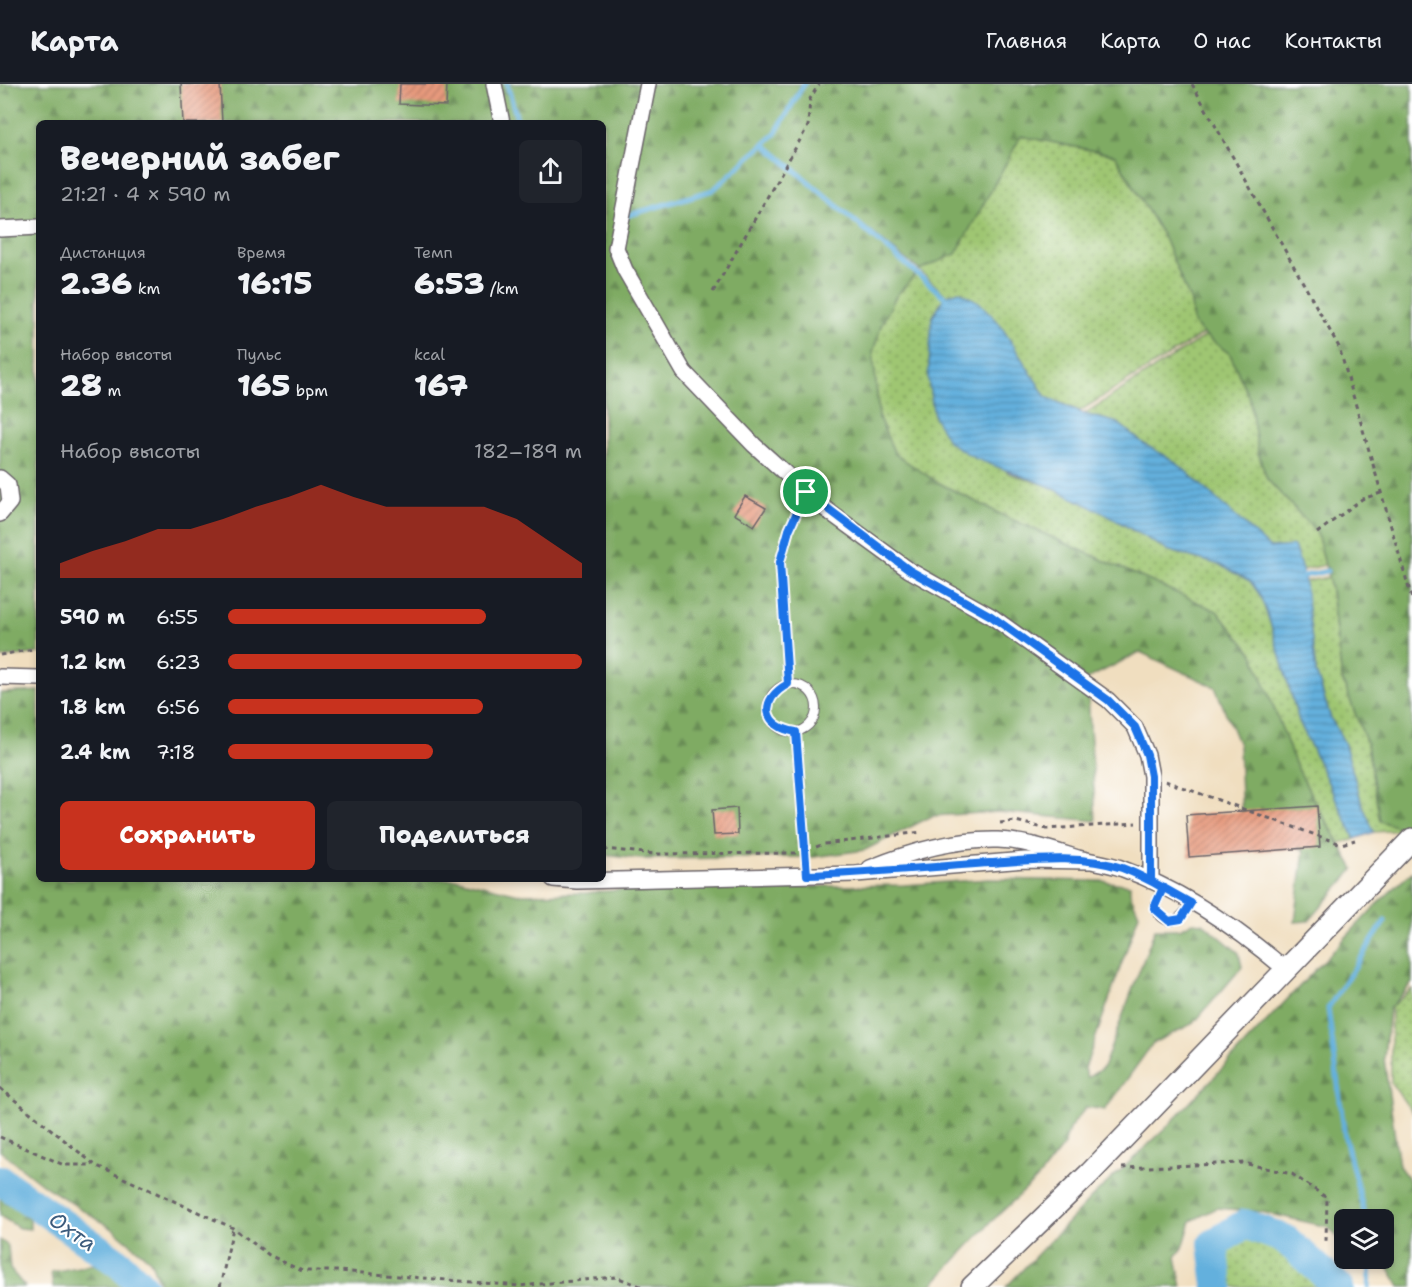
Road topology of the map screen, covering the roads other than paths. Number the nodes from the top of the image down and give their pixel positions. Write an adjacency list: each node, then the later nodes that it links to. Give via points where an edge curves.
1 (494, 84): 3 (street)
2 (648, 84): 6 (street)
3 (501, 120)
4 (36, 227): 5 (street)
5 (0, 229)
6 (609, 245): 8 (street, via 684,372)
7 (0, 478): 9 (street, via 8,485 10,502)
8 (806, 492): 12 (lane, via 780,562); 19 (street, via 909,570 991,616 1108,700 1135,727 1151,776)
9 (0, 514)
10 (0, 677): 11 (street)
11 (36, 678)
12 (788, 684): 13 (lane, via 775,691 768,705 771,719 782,730); 13 (lane, via 803,686 814,697 816,711 810,725)
13 (796, 732): 17 (lane)
14 (1412, 840): 21 (street)
15 (1089, 861): 16 (street, via 1025,860); 16 (street, via 1033,844 998,840 909,851); 19 (street, via 1121,868)
16 (856, 874): 17 (street)
17 (807, 875): 18 (street)
18 (606, 880)
19 (1157, 884): 20 (street); 20 (lane, via 1154,908 1169,921 1181,919)
20 (1191, 903): 21 (street, via 1248,938)
21 (1285, 969): 22 (street, via 1090,1173)
22 (972, 1287)

